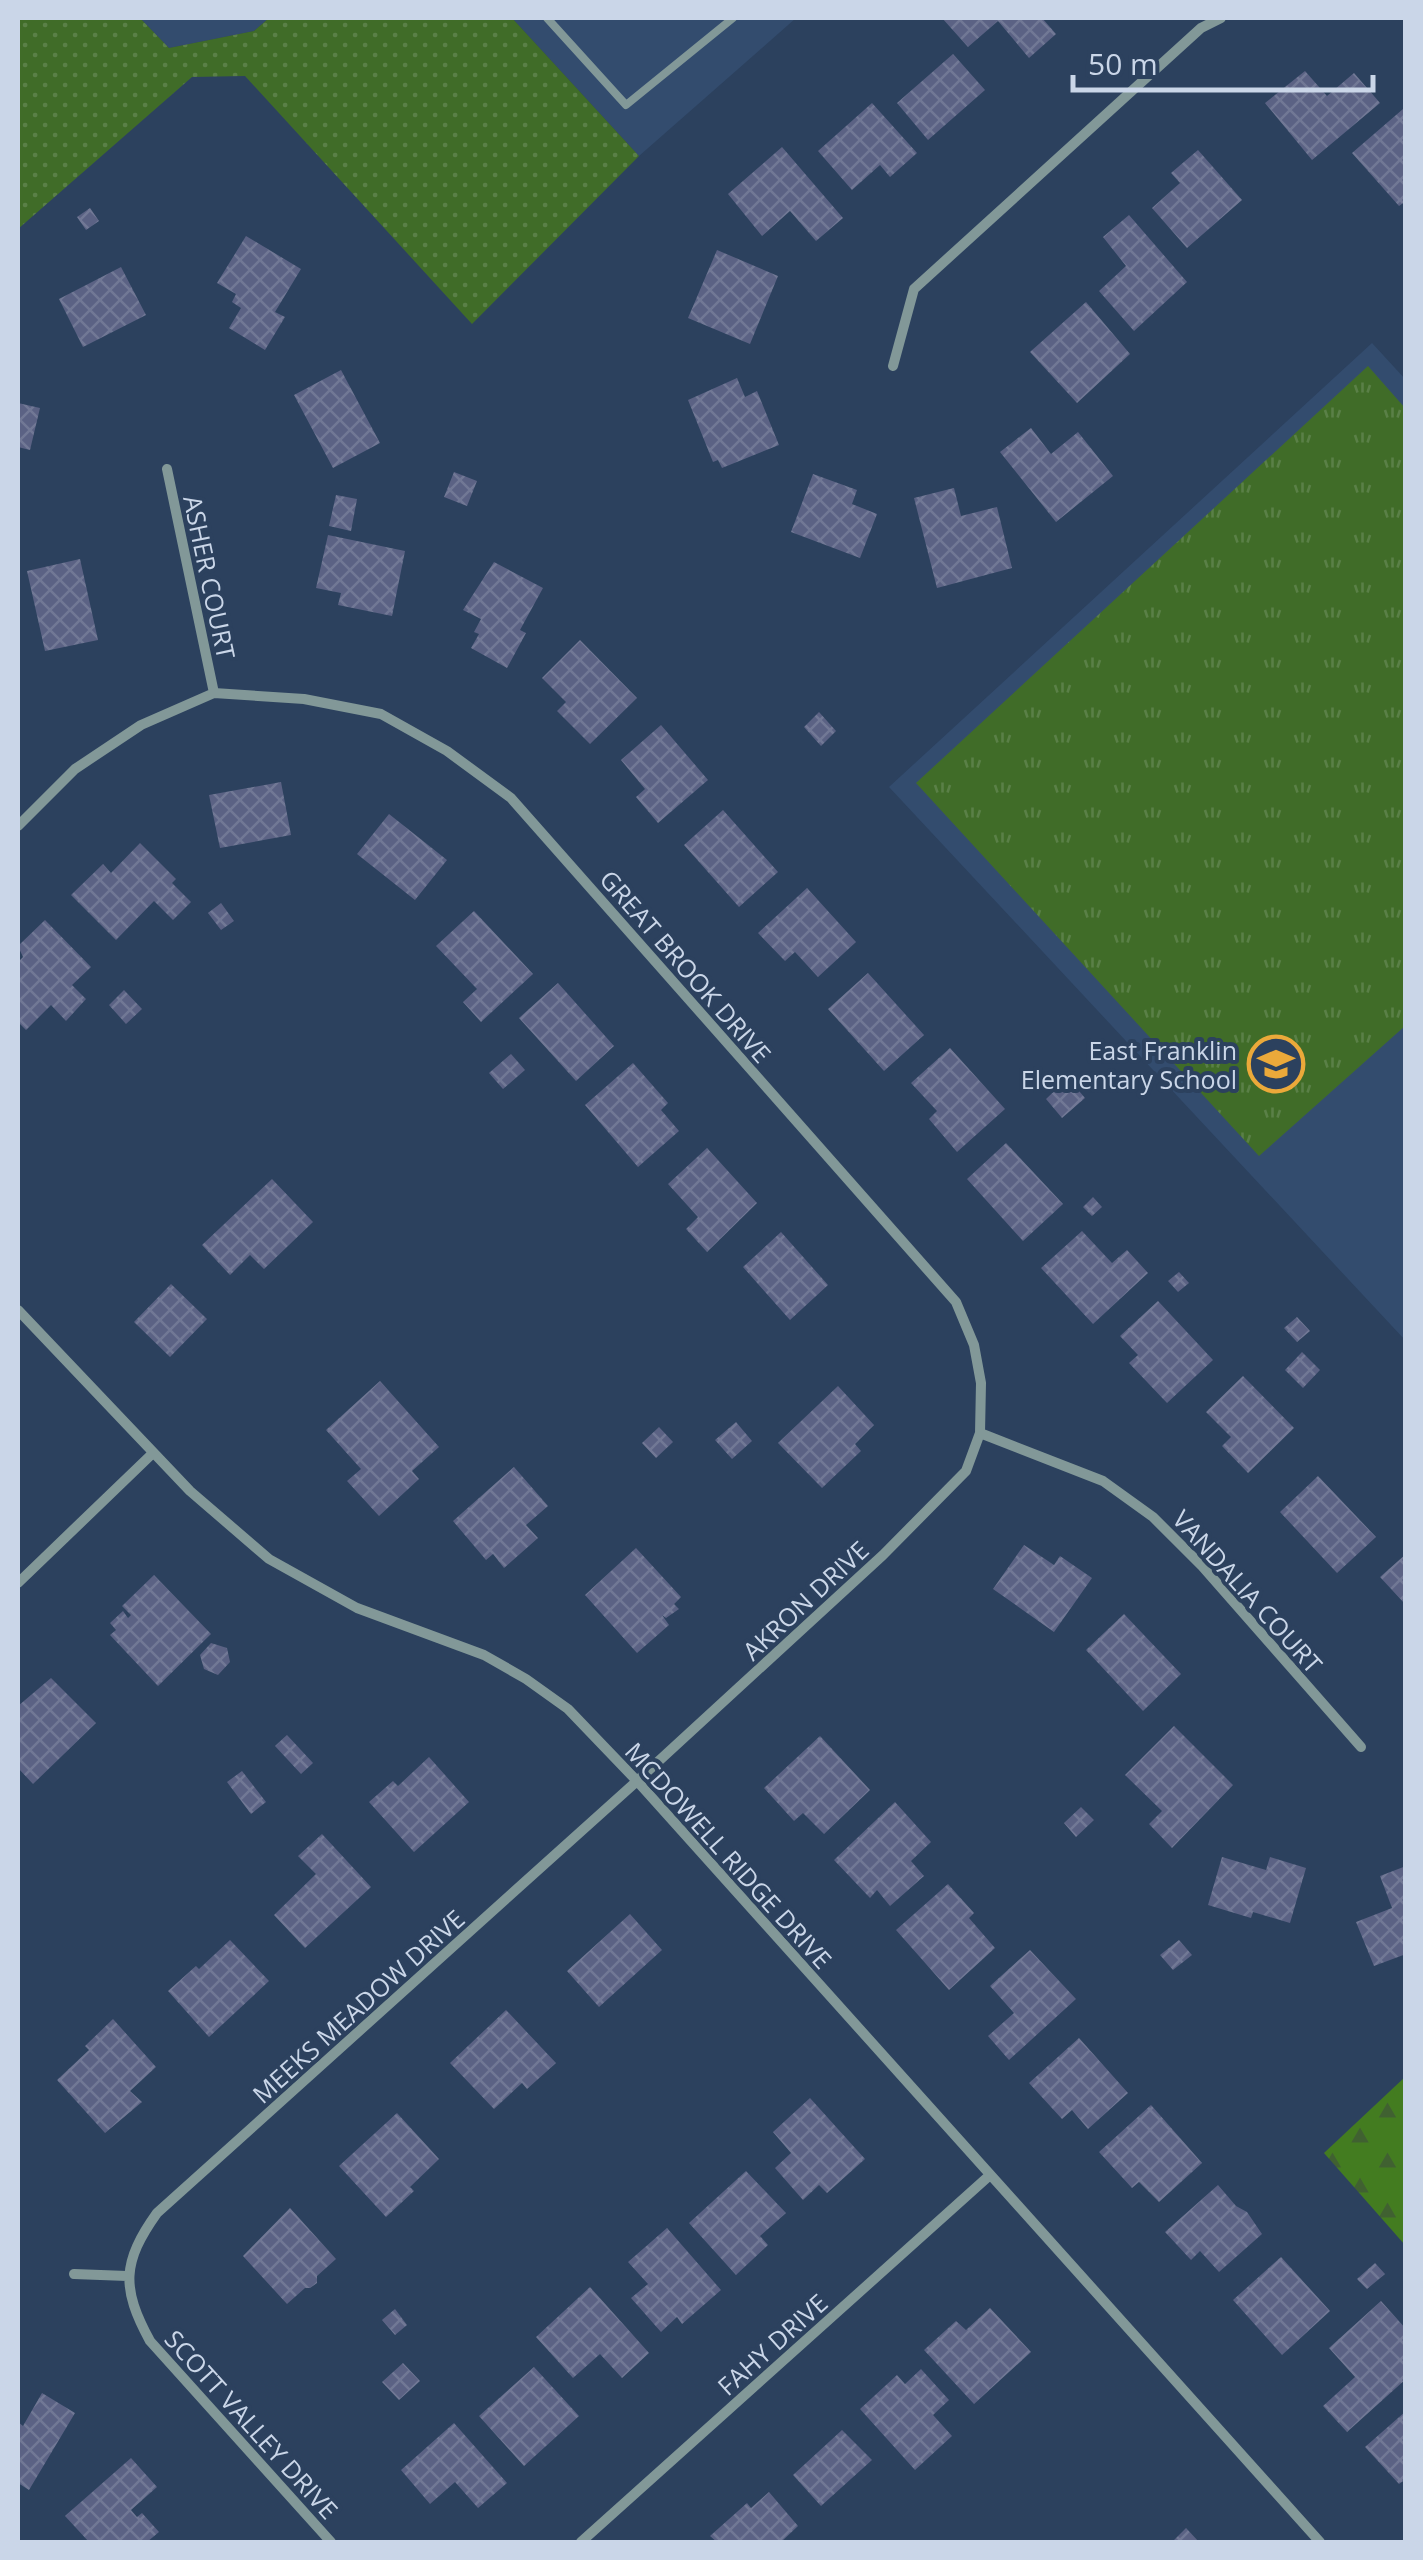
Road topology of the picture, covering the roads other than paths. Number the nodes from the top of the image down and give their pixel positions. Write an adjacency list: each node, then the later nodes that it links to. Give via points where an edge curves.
1 (547, 18): 2 (lane, via 626,105)
2 (733, 18)
3 (1221, 18): 4 (street, via 1201,28 914,289)
4 (893, 366)
5 (167, 469): 6 (street, ASHER COURT)
6 (214, 693): 7 (street, via 141,724 75,769); 9 (street, GREAT BROOK DRIVE, via 304,699 381,714 447,750 512,798 956,1302 981,1383)
7 (18, 826)
8 (18, 1310): 10 (street, MCDOWELL RIDGE DRIVE)
9 (980, 1434): 12 (street, VANDALIA COURT, via 1103,1480 1153,1517); 13 (street, AKRON DRIVE, via 966,1471 930,1510)
10 (152, 1453): 11 (street); 13 (street, MCDOWELL RIDGE DRIVE, via 268,1560 357,1608 484,1655 526,1679 568,1709)
11 (18, 1583)
12 (1361, 1747)
13 (637, 1781): 14 (street, MCDOWELL RIDGE DRIVE); 16 (street, MEEKS MEADOW DRIVE, via 157,2213 137,2242)
14 (990, 2175): 18 (street, FAHY DRIVE); 19 (street, MCDOWELL RIDGE DRIVE)
15 (74, 2274): 16 (street)
16 (127, 2276): 17 (street, SCOTT VALLEY DRIVE, via 133,2310 150,2341)
17 (331, 2542)
18 (581, 2542)
19 (1320, 2542)

